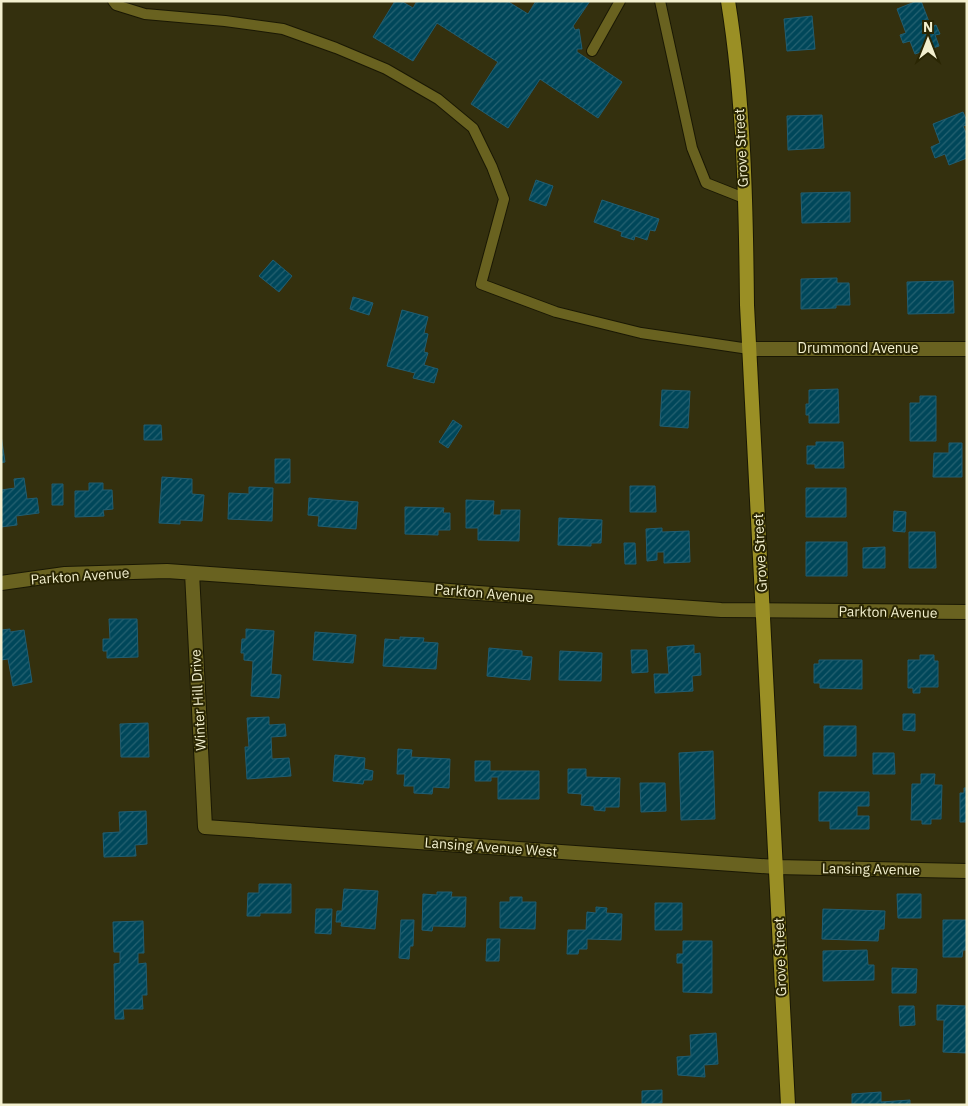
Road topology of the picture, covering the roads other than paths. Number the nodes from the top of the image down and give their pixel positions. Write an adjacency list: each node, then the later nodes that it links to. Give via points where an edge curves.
1 (113, 1): 7 (lane, via 145,14 283,29 386,69 438,99 473,128 504,199 481,284 556,312 641,333)
2 (620, 1): 5 (lane)
3 (660, 1): 6 (lane, via 692,148 700,171 706,183)
4 (728, 1): 6 (main road, Grove Street, via 734,40)
5 (592, 51)
6 (744, 198): 7 (main road, Grove Street)
7 (749, 349): 8 (street, Drummond Avenue); 11 (main road, Grove Street)
8 (967, 349)
9 (192, 573): 10 (street, Parkton Avenue, via 66,574); 11 (street, Parkton Avenue, via 570,600); 13 (street, Winter Hill Drive)
10 (1, 583)
11 (763, 610): 12 (street, Parkton Avenue); 14 (main road, Grove Street)
12 (967, 612)
13 (205, 827): 14 (street, Lansing Avenue West)
14 (776, 867): 15 (street, Lansing Avenue); 16 (main road, Grove Street)
15 (967, 871)
16 (788, 1105)

